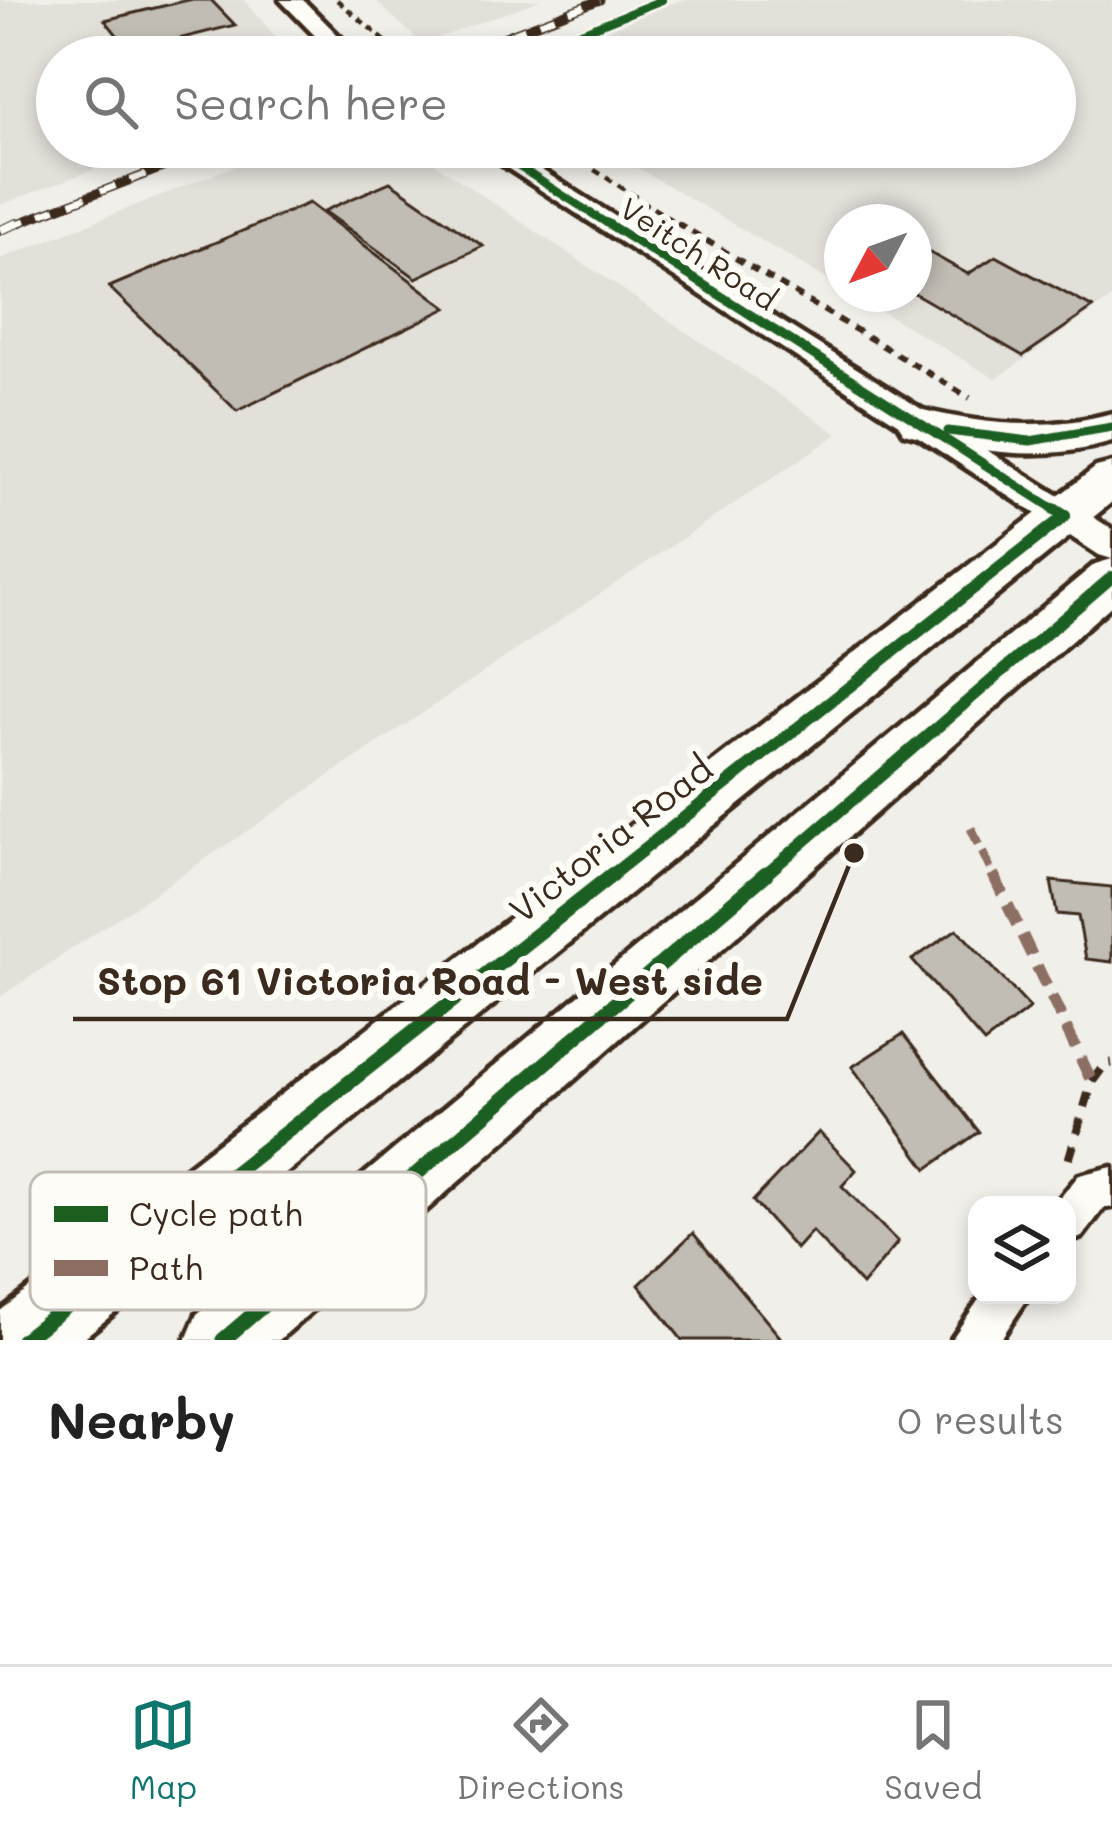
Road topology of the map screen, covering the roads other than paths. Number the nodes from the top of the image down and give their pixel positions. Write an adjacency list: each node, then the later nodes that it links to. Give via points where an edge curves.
1 (291, 0): 2 (street)
2 (328, 36)
3 (521, 168): 4 (street, Veitch Road)
4 (920, 423): 5 (highway, via 984,440 1054,441); 7 (street, Veitch Road)
5 (1112, 427)
6 (1112, 478): 7 (highway, Victoria Road)
7 (1089, 531): 9 (highway, Victoria Road)
8 (1112, 577): 10 (highway)
9 (244, 1172)
10 (420, 1172)
11 (1112, 1187): 12 (street, via 1093,1190)
12 (1076, 1211)
13 (1002, 1304): 18 (street)
14 (63, 1310): 16 (highway, Victoria Road)
15 (259, 1310): 17 (highway)
16 (23, 1340)
17 (224, 1340)
18 (974, 1340)

